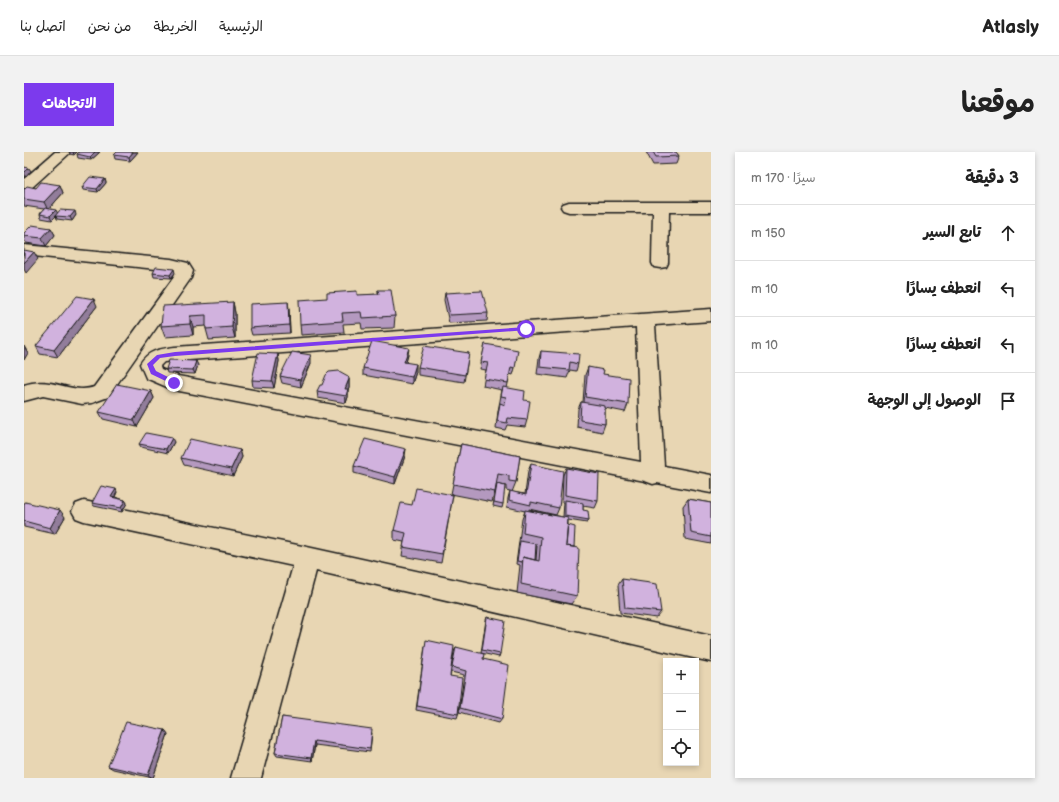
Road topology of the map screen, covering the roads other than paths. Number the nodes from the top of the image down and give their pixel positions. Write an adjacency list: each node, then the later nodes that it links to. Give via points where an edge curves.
1 (64, 152): 2 (street)
2 (24, 187)
3 (569, 207): 4 (street)
4 (661, 207): 5 (street); 7 (street)
5 (711, 207)
6 (24, 250): 10 (street, via 171,264 182,267 184,271 182,278 101,392 87,397 42,387)
7 (660, 263)
8 (711, 315): 9 (street)
9 (645, 319): 11 (street); 11 (street, via 175,354 159,356 150,364 153,372 174,383)
10 (24, 393)
11 (653, 475): 12 (street)
12 (711, 484)
13 (84, 511): 14 (street)
14 (306, 558): 15 (street); 16 (street)
15 (711, 649)
16 (246, 778)

